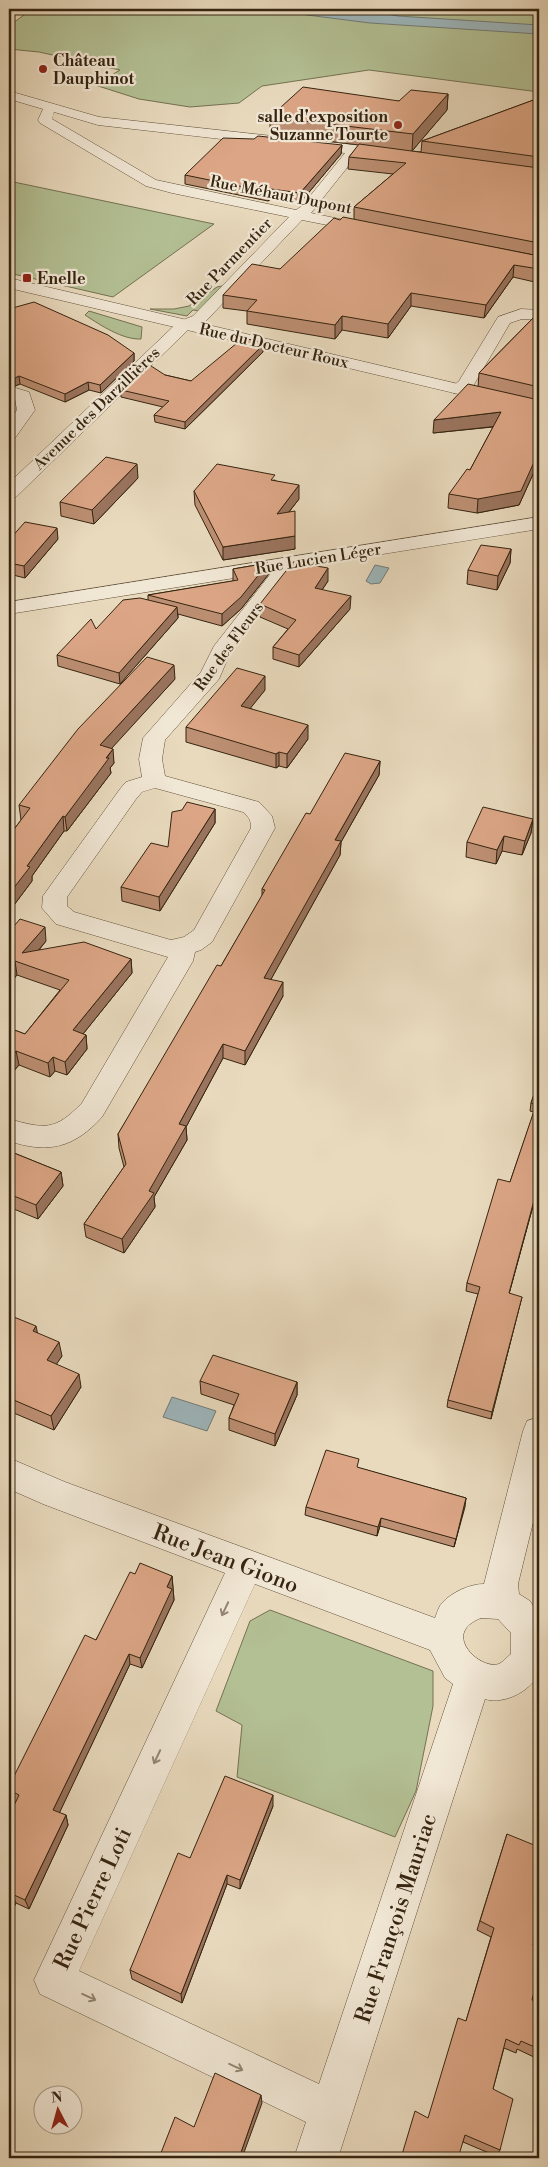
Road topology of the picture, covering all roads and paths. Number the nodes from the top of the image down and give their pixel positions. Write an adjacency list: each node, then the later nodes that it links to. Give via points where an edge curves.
1 (9, 95): 2 (street)
2 (50, 107): 3 (street, via 98,121); 5 (street, Rue Méhaut Dupont, via 45,120 151,183)
3 (355, 149): 4 (street); 5 (street, Rue Parmentier, via 307,209)
4 (402, 156)
5 (298, 215): 6 (street, Rue Méhaut Dupont); 9 (street, Rue Parmentier, via 199,319)
6 (385, 232)
7 (9, 283): 9 (street, Rue du Docteur Roux)
8 (539, 315): 10 (street, via 521,314 504,320 466,384)
9 (184, 325): 10 (street, Rue du Docteur Roux); 14 (street, Avenue des Darzillières)
10 (459, 389): 12 (street, Rue du Docteur Roux)
11 (9, 391): 13 (street, via 22,396 26,410)
12 (539, 408)
13 (9, 434)
14 (16, 475): 15 (street, Avenue des Darzillières)
15 (9, 493)
16 (539, 523): 17 (street, Rue Lucien Léger)
17 (289, 563): 18 (street, Rue Lucien Léger); 19 (street, Rue des Fleurs, via 221,650 211,674 154,738 150,767)
18 (9, 608)
19 (155, 781): 20 (street, via 251,806 263,820 263,828 202,936); 20 (street, via 134,787 128,794 55,896 54,908 65,918 156,945)
20 (183, 947): 21 (street, via 180,961 92,1110 74,1128 50,1137 24,1136)
21 (9, 1130)
22 (539, 1431): 25 (street, via 501,1584)
23 (9, 1473): 24 (street, Rue Jean Giono)
24 (246, 1565): 27 (street, Rue Jean Giono); 29 (street, Rue Pierre Loti, one-way to 29, via 54,1980)
25 (501, 1603): 26 (street, via 520,1616); 27 (street, via 475,1601 463,1606 450,1620)
26 (535, 1633): 28 (street, via 528,1660 511,1678 486,1682)
27 (446, 1639): 28 (street, via 454,1662)
28 (473, 1678): 29 (street, Rue François Mauriac)
29 (331, 2112): 30 (street, Rue François Mauriac)
30 (316, 2158)

